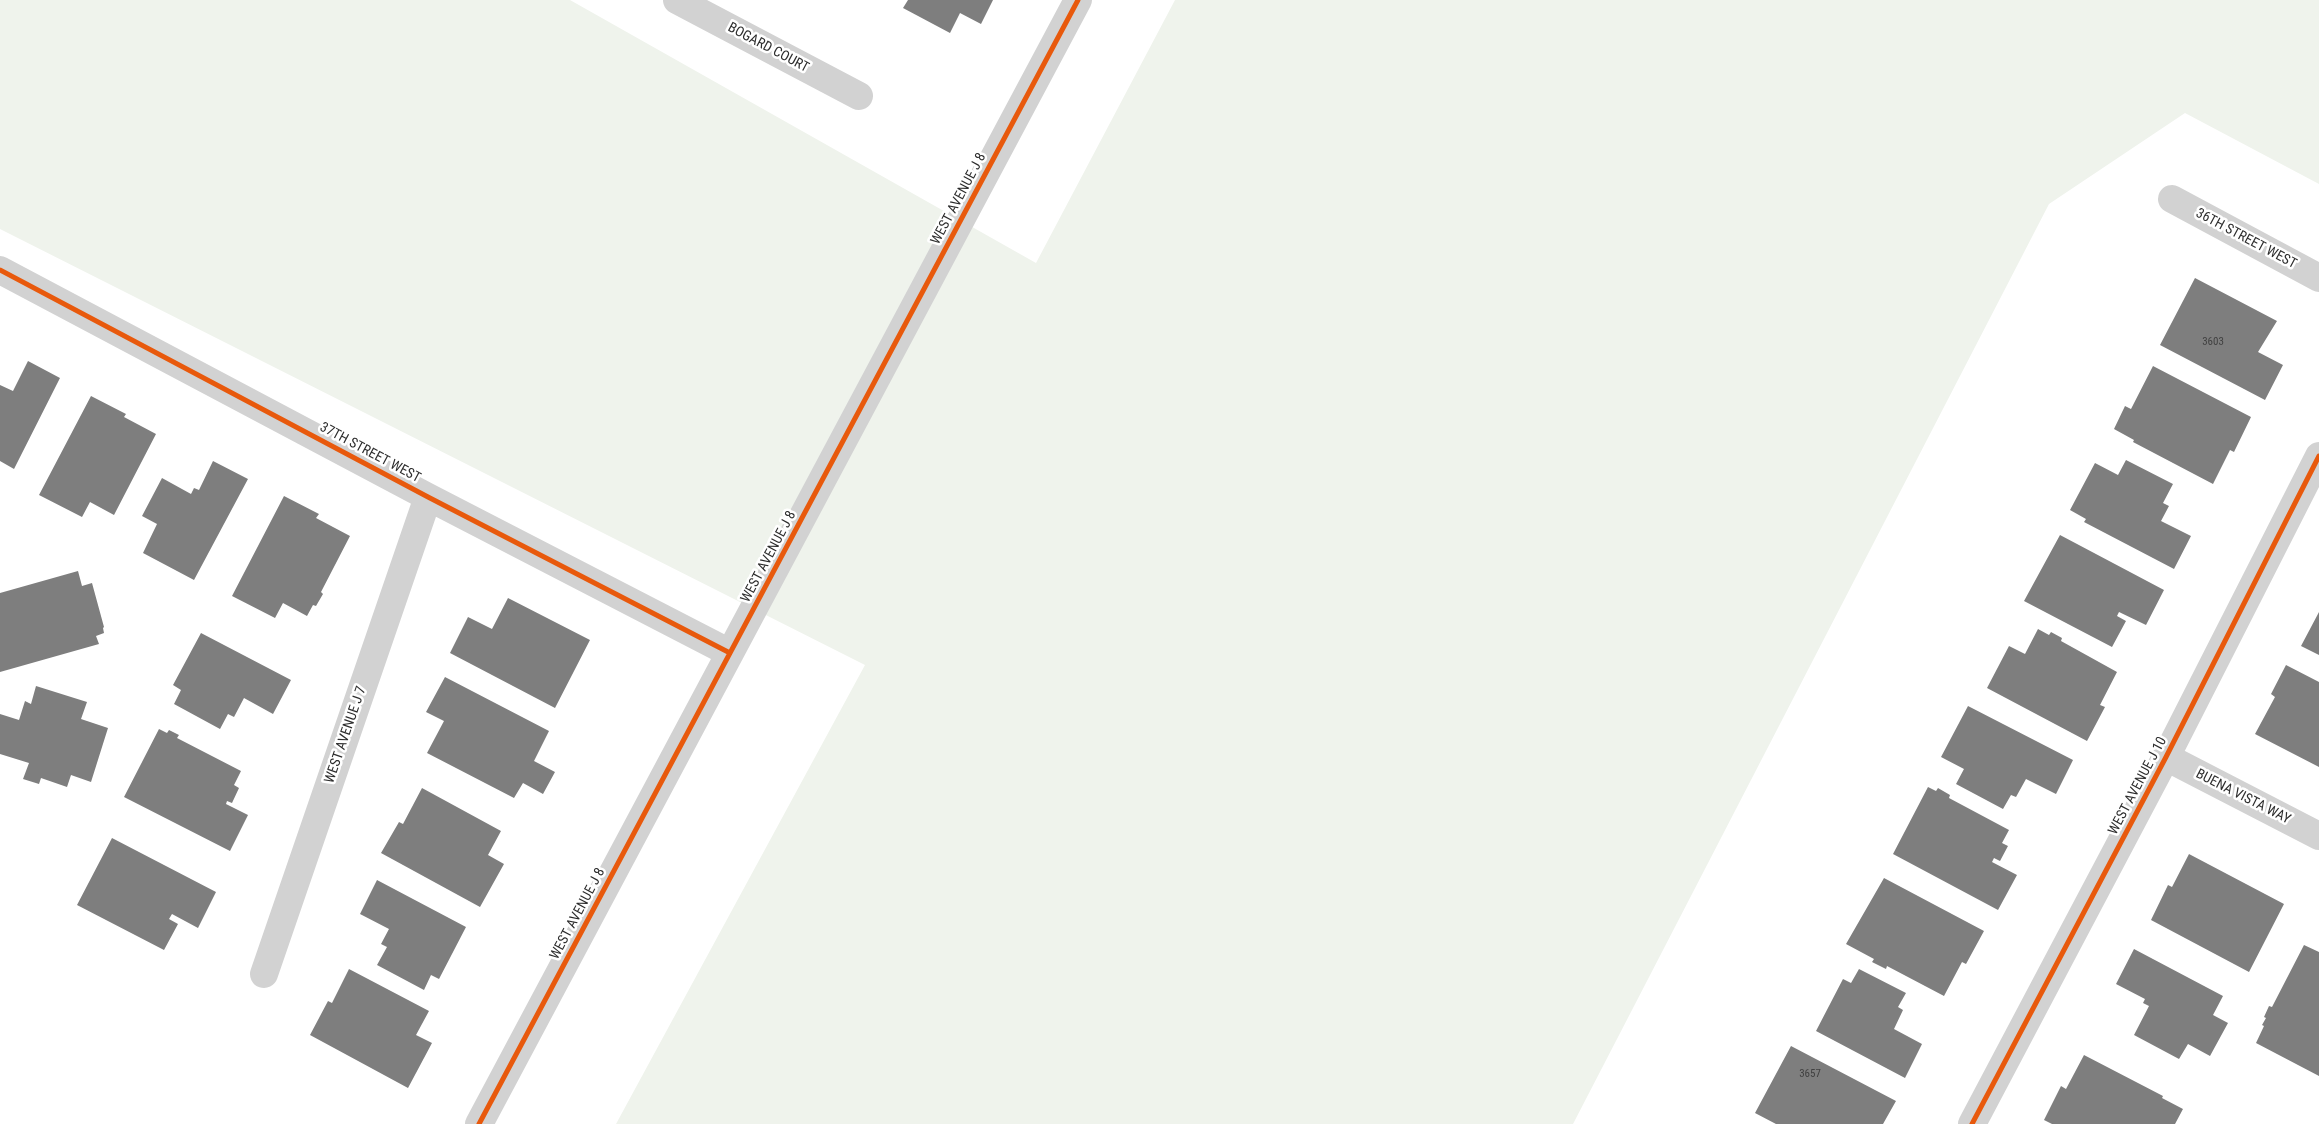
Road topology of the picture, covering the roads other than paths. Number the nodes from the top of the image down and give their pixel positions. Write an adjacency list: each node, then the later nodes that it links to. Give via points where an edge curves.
1 (677, 0): 3 (street, BOGARD COURT)
2 (1078, 0): 9 (street, WEST AVENUE J 8)
3 (858, 96)
4 (2172, 199): 6 (street, 36TH STREET WEST)
5 (0, 270): 8 (street, 37TH STREET WEST)
6 (2319, 278)
7 (2319, 456): 10 (street, WEST AVENUE J 10)
8 (428, 497): 9 (street, 37TH STREET WEST); 12 (street, WEST AVENUE J 7)
9 (730, 653): 13 (street, WEST AVENUE J 8)
10 (2166, 757): 11 (street, BUENA VISTA WAY); 14 (street, WEST AVENUE J 10)
11 (2319, 836)
12 (264, 974)
13 (478, 1124)
14 (1972, 1124)

